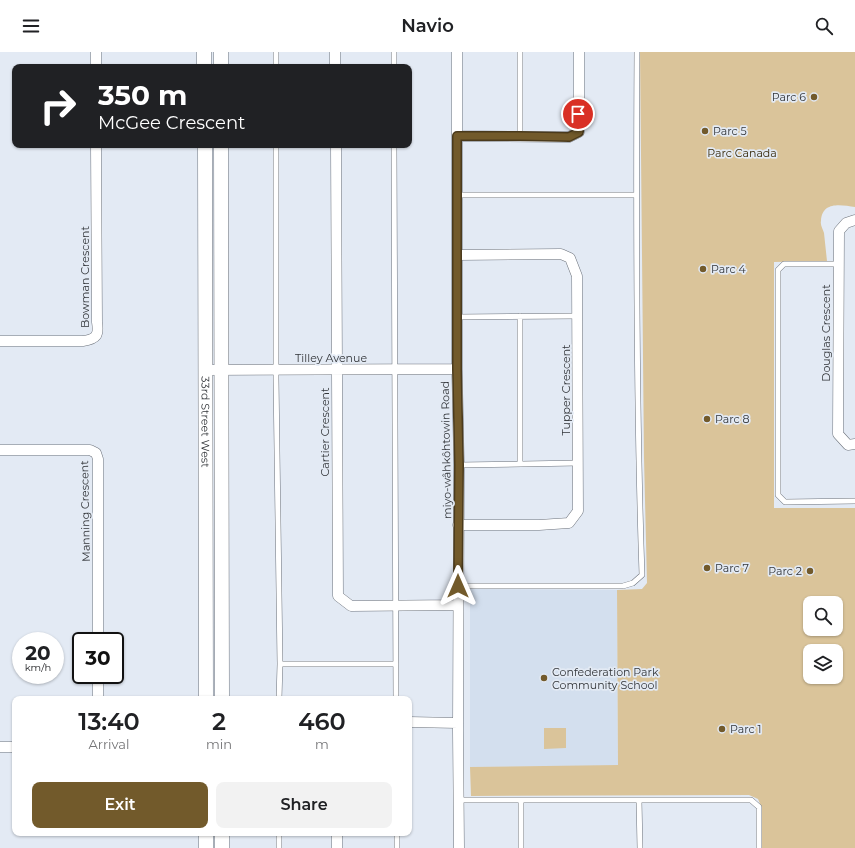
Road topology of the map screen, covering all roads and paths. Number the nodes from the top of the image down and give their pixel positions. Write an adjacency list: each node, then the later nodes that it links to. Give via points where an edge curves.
1 (96, 52): 11 (street)
2 (204, 52): 12 (main road)
3 (221, 52): 13 (main road)
4 (276, 52): 14 (lane)
5 (335, 52): 15 (street)
6 (394, 52): 16 (lane)
7 (457, 52): 17 (street, miyo-wâhkôhtowin Road)
8 (520, 52): 18 (lane)
9 (578, 52): 18 (street, via 579,132 569,137)
10 (637, 52): 26 (lane)
11 (96, 64)
12 (204, 64)
13 (221, 64)
14 (276, 64)
15 (335, 64)
16 (394, 64)
17 (457, 136): 18 (street); 25 (street, miyo-wâhkôhtowin Road)
18 (520, 136)
19 (96, 148): 33 (street, Bowman Crescent, via 96,336 82,341)
20 (205, 148): 36 (main road, 33rd Street West)
21 (221, 148): 37 (main road, 33rd Street West)
22 (276, 148): 38 (lane)
23 (336, 148): 39 (street, Cartier Crescent)
24 (394, 148): 34 (lane)
25 (457, 195): 26 (lane); 28 (street, miyo-wâhkôhtowin Road)
26 (636, 195): 47 (lane, via 642,575 633,583 623,586)
27 (855, 220): 29 (street, Douglas Crescent, via 846,223 839,231)
28 (457, 255): 31 (street, Tupper Crescent, via 561,254 570,258 577,276); 32 (street, miyo-wâhkôhtowin Road)
29 (838, 264): 40 (street, Douglas Crescent, via 838,434 848,445); 45 (lane, via 784,264 778,270 778,496 785,502)
30 (520, 316): 31 (lane); 32 (lane); 43 (lane)
31 (577, 316): 42 (street, Tupper Crescent)
32 (457, 317): 35 (street, miyo-wâhkôhtowin Road)
33 (0, 341)
34 (395, 369): 35 (street, Tilley Avenue); 39 (street, Tilley Avenue); 49 (lane)
35 (457, 369): 44 (street, miyo-wâhkôhtowin Road)
36 (206, 370): 37 (street, Tilley Avenue); 55 (main road, 33rd Street West)
37 (222, 370): 38 (street, Tilley Avenue); 56 (main road, 33rd Street West)
38 (277, 370): 39 (street, Tilley Avenue); 51 (lane)
39 (337, 370): 49 (street, Cartier Crescent, via 338,596 351,606)
40 (855, 444)
41 (0, 450): 50 (street, Manning Crescent, via 90,450 96,453)
42 (578, 463): 43 (lane); 46 (street, Tupper Crescent, via 578,511 569,523)
43 (520, 464): 44 (lane)
44 (459, 465): 46 (street, miyo-wâhkôhtowin Road)
45 (855, 502)
46 (458, 525): 47 (street, miyo-wâhkôhtowin Road)
47 (458, 586): 48 (street, miyo-wâhkôhtowin Road)
48 (458, 605): 49 (street, Cartier Crescent); 60 (street, miyo-wâhkôhtowin Road)
49 (395, 606): 52 (lane)
50 (98, 632)
51 (280, 664): 52 (lane); 57 (lane)
52 (396, 664): 58 (lane)
53 (98, 684): 54 (street)
54 (98, 696)
55 (206, 696)
56 (222, 696)
57 (280, 696)
58 (396, 696)
59 (412, 722): 60 (street)
60 (458, 723): 63 (street, miyo-wâhkôhtowin Road)
61 (0, 747): 62 (street)
62 (12, 747)
63 (458, 800): 64 (lane); 76 (street, miyo-wâhkôhtowin Road)
64 (521, 800): 65 (lane); 77 (lane)
65 (639, 800): 78 (lane); 79 (lane, via 751,800 759,807)
66 (206, 836): 71 (main road)
67 (222, 836): 72 (main road)
68 (279, 836): 73 (lane)
69 (337, 836): 74 (street)
70 (397, 836): 75 (lane)
71 (206, 848)
72 (222, 848)
73 (279, 848)
74 (337, 848)
75 (397, 848)
76 (459, 848)
77 (522, 848)
78 (640, 848)
79 (759, 848)

